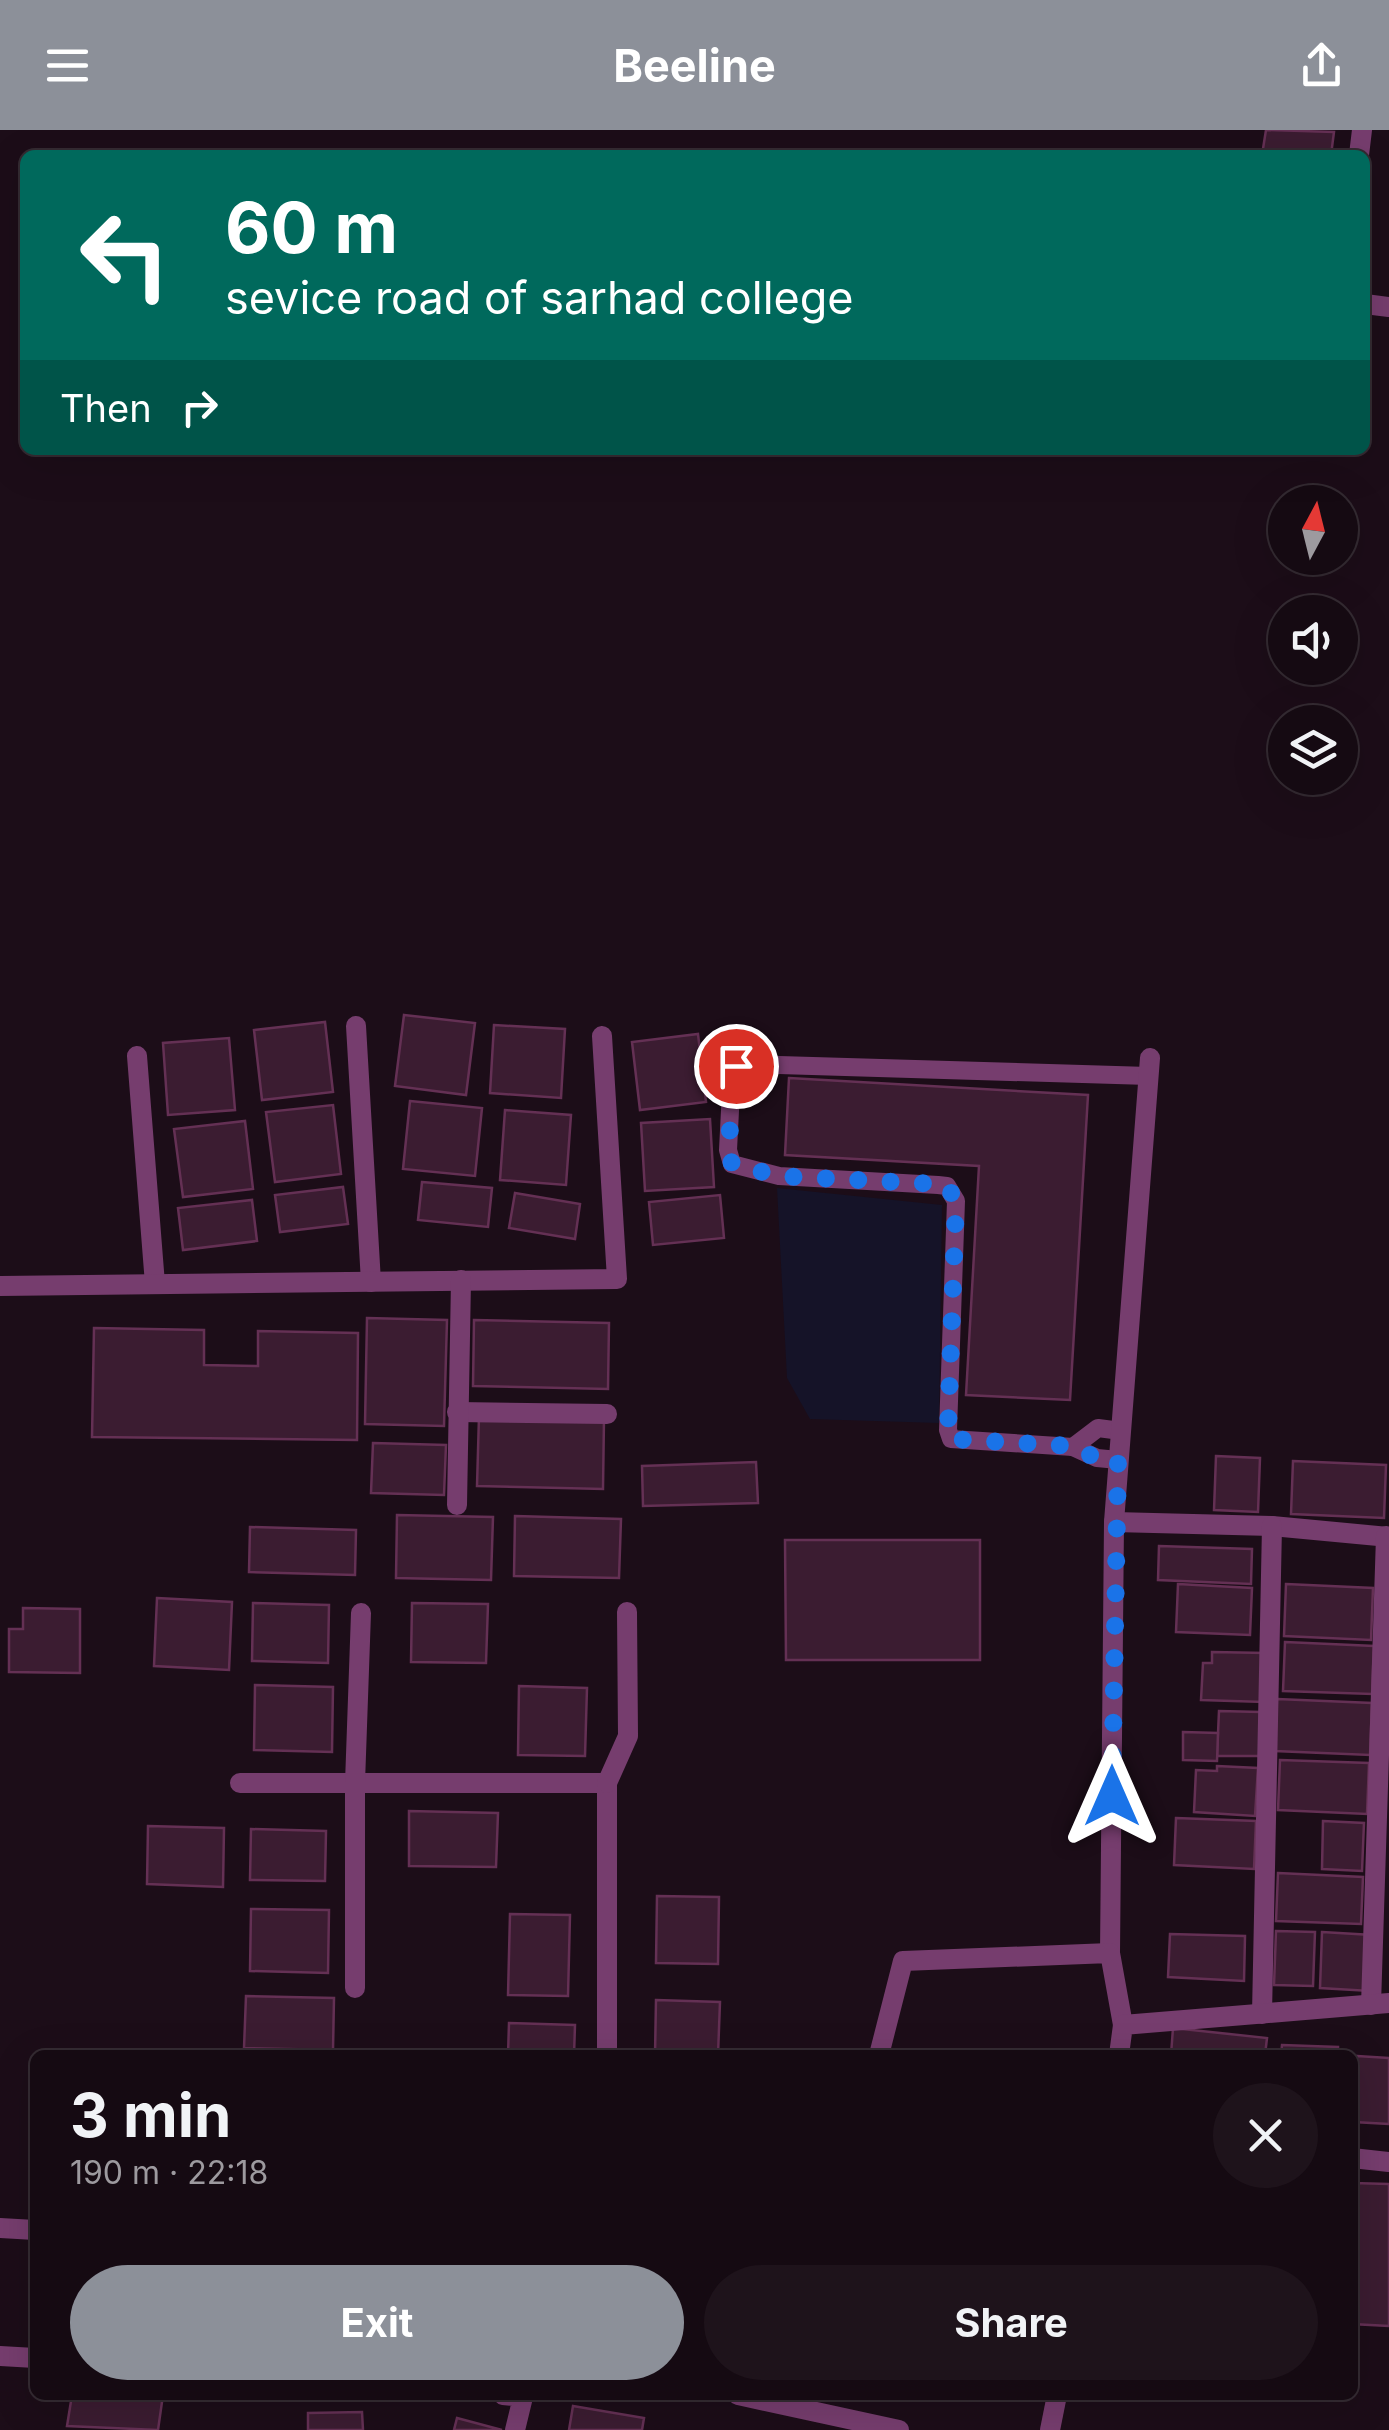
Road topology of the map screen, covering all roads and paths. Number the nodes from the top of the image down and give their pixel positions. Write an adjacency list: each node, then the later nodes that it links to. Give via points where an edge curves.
1 (356, 1026): 6 (street)
2 (602, 1036): 5 (street, via 617,1279)
3 (137, 1056): 7 (street)
4 (1150, 1067): 11 (street); 12 (lane, via 742,1064 732,1071 732,1164 778,1176 938,1184 952,1192 952,1439)
5 (460, 1280): 6 (street); 9 (street)
6 (371, 1282): 7 (street)
7 (156, 1284): 8 (street)
8 (0, 1286)
9 (457, 1412): 10 (street); 14 (street)
10 (608, 1414)
11 (1120, 1431): 12 (lane, via 1098,1428); 13 (street)
12 (1072, 1446): 13 (lane)
13 (1118, 1460): 15 (street)
14 (457, 1505)
15 (1114, 1522): 16 (street); 23 (street)
16 (1272, 1526): 17 (street); 26 (street)
17 (1387, 1536): 25 (street)
18 (628, 1612): 22 (street, via 628,1736)
19 (362, 1613): 21 (street)
20 (240, 1782): 21 (street)
21 (354, 1783): 22 (street); 24 (street)
22 (607, 1783): 28 (street)
23 (1110, 1953): 27 (street); 29 (street, via 903,1960)
24 (355, 1988)
25 (1380, 2004): 26 (street)
26 (1262, 2014): 27 (street)
27 (1124, 2025): 30 (street)
28 (607, 2050)
29 (879, 2050)
30 (1120, 2050)
31 (1358, 2159): 32 (street)
32 (1389, 2162)
33 (0, 2228): 34 (street)
34 (30, 2230)
35 (0, 2356): 36 (street)
36 (30, 2358)
37 (521, 2400): 40 (street)
38 (761, 2400): 41 (street)
39 (1056, 2400): 42 (street)
40 (515, 2430)
41 (900, 2430)
42 (1050, 2430)

